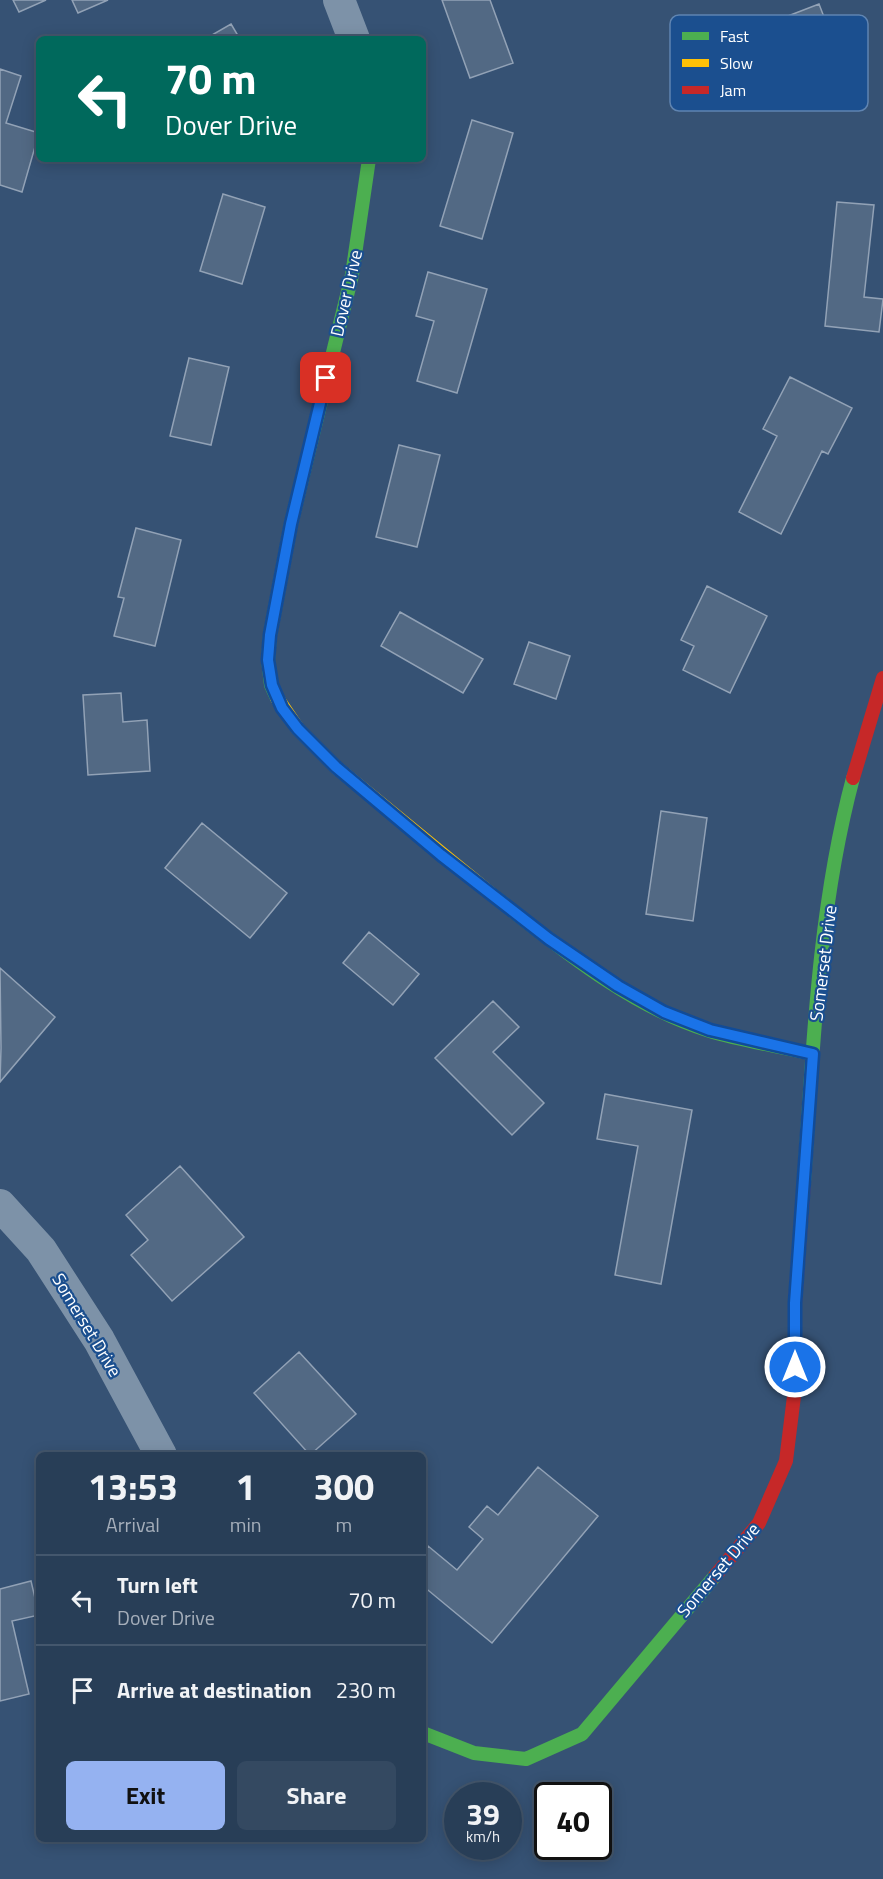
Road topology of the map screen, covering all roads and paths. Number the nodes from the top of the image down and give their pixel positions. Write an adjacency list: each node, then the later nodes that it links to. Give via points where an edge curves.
1 (339, 0): 2 (street)
2 (353, 36)
3 (369, 162): 5 (street, Dover Drive, via 352,275 318,410 270,635 272,685 282,708 336,767 441,855 549,939 618,986 664,1012 710,1030)
4 (883, 678): 5 (street, Somerset Drive, via 846,808 826,924)
5 (813, 1054): 8 (street, Somerset Drive, via 795,1303 795,1388 788,1450 759,1523 582,1734 526,1759 474,1753)
6 (0, 1205): 7 (street, Somerset Drive, via 41,1250 99,1340)
7 (159, 1452)
8 (426, 1734)

